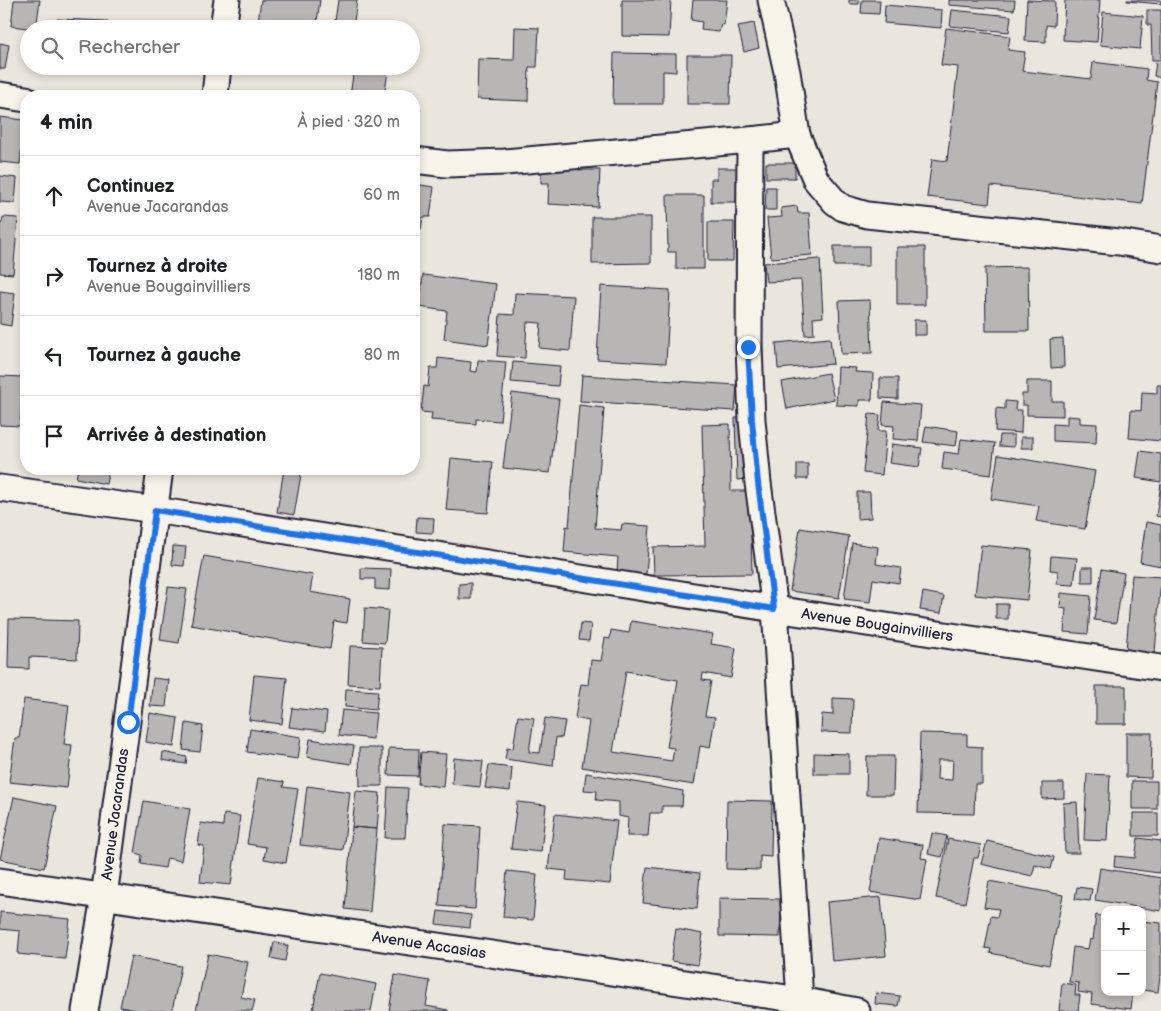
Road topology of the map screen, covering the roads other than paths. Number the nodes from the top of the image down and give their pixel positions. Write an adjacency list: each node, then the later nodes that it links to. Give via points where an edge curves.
1 (227, 0): 3 (street)
2 (771, 0): 8 (street)
3 (224, 20)
4 (217, 75): 5 (street)
5 (215, 90)
6 (0, 95): 7 (street)
7 (20, 98)
8 (797, 135): 9 (street); 11 (street, via 816,180 835,202 850,211)
9 (750, 140): 10 (street, via 505,162 447,164); 15 (street, via 748,347 758,483)
10 (420, 161)
11 (1161, 249)
12 (159, 475): 14 (street, Avenue Jacarandas)
13 (0, 488): 14 (street, Avenue Bougainvilliers)
14 (155, 510): 15 (street, Avenue Bougainvilliers); 18 (street, Avenue Jacarandas)
15 (774, 609): 16 (street, Avenue Bougainvilliers); 19 (street)
16 (1161, 668)
17 (0, 881): 18 (street, Avenue Accasias)
18 (104, 897): 19 (street, Avenue Accasias); 20 (street, Avenue Jacarandas)
19 (800, 1000): 21 (street, Avenue Accasias)
20 (85, 1011)
21 (857, 1011)

